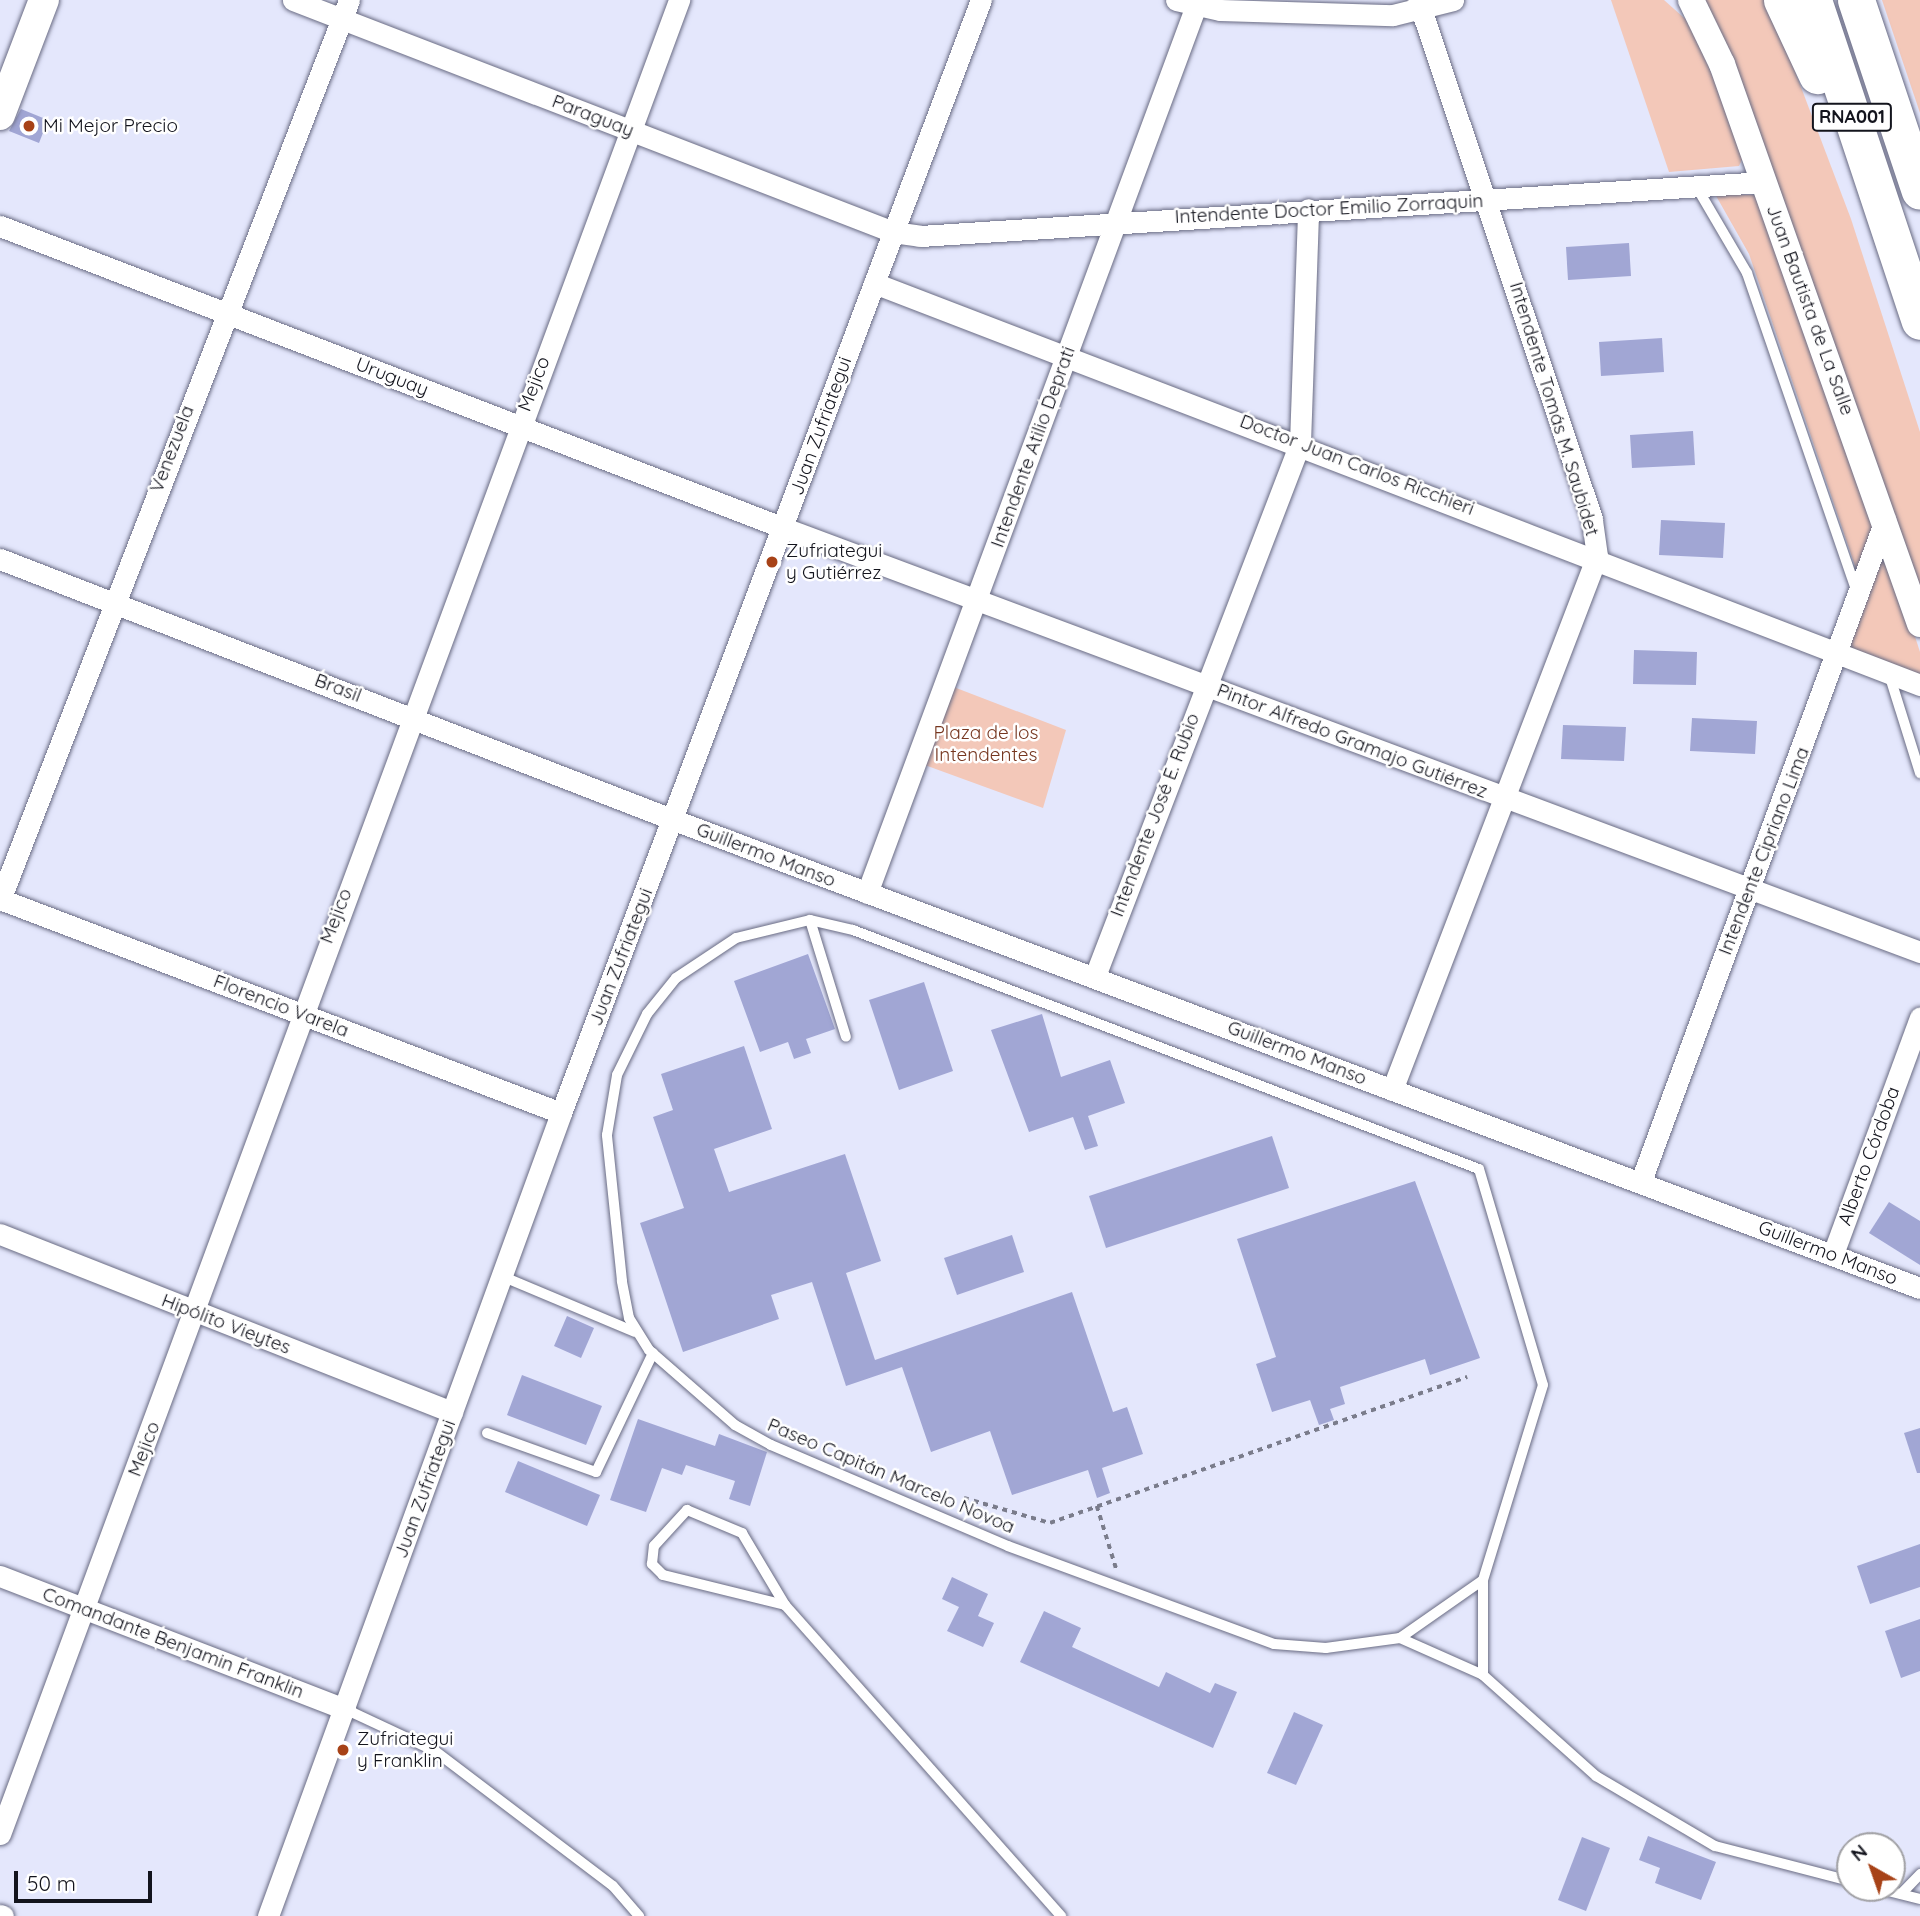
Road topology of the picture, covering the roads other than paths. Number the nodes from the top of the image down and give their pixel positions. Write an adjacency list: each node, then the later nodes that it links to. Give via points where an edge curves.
1 (44, 0): 13 (main road)
2 (293, 0): 12 (street, Paraguay)
3 (679, 0): 14 (street, Mejico)
4 (981, 0): 22 (street, Juan Zufriategui)
5 (1453, 0): 11 (street)
6 (1691, 0): 15 (street, Juan Bautista de La Salle, via 1722,64)
7 (1782, 0): 23 (highway)
8 (1813, 0): 23 (highway, RNA001)
9 (1856, 0): 17 (highway, RNA001)
10 (1190, 2): 11 (street); 20 (street, Intendente Atilio Deprati)
11 (1420, 5): 18 (street, Intendente Tomás M. Saubidet)
12 (345, 9): 14 (street, Paraguay); 25 (street, Venezuela)
13 (0, 116)
14 (630, 130): 22 (street, Paraguay); 28 (street, Mejico)
15 (1765, 182): 16 (street, Intendente Doctor Emilio Zorraquin); 30 (street, Juan Bautista de La Salle)
16 (1696, 186): 18 (street, Intendente Doctor Emilio Zorraquin); 34 (lane, via 1747,272)
17 (1920, 191)
18 (1488, 200): 19 (street, Intendente Doctor Emilio Zorraquin); 32 (street, Intendente Tomás M. Saubidet, via 1592,519)
19 (1308, 209): 20 (street, Intendente Doctor Emilio Zorraquin); 29 (street, Intendente José E. Rubio)
20 (1121, 221): 22 (street, Intendente Doctor Emilio Zorraquin, via 919,236); 27 (street, Intendente Atilio Deprati)
21 (0, 226): 25 (street, Uruguay)
22 (893, 232): 24 (street, Juan Zufriategui)
23 (1891, 233): 26 (highway, RNA001)
24 (874, 283): 27 (street, Doctor Juan Carlos Ricchieri); 31 (street, Juan Zufriategui)
25 (225, 313): 28 (street, Uruguay); 36 (street, Venezuela)
26 (1920, 321)
27 (1066, 354): 29 (street, Doctor Juan Carlos Ricchieri); 35 (street, Intendente Atilio Deprati)
28 (519, 425): 31 (street, Uruguay); 42 (street, Mejico)
29 (1300, 443): 32 (street, Doctor Juan Carlos Ricchieri); 40 (street, Intendente José E. Rubio)
30 (1885, 520): 34 (street, Intendente Cipriano Lima); 37 (street, Juan Bautista de La Salle)
31 (784, 528): 35 (street, Pintor Alfredo Gramajo Gutiérrez); 45 (street, Juan Zufriategui)
32 (1597, 556): 38 (street, Doctor Juan Carlos Ricchieri); 44 (street, Intendente Tomás M. Saubidet)
33 (0, 559): 36 (street, Brasil)
34 (1857, 593): 38 (street, Intendente Cipriano Lima)
35 (977, 601): 40 (street, Pintor Alfredo Gramajo Gutiérrez); 47 (street, Intendente Atilio Deprati)
36 (112, 602): 42 (street, Brasil); 48 (street, Venezuela)
37 (1920, 624)
38 (1838, 651): 39 (street, Doctor Juan Carlos Ricchieri); 46 (street, Intendente Cipriano Lima)
39 (1888, 672): 41 (street, Doctor Juan Carlos Ricchieri); 43 (lane)
40 (1204, 685): 44 (street, Pintor Alfredo Gramajo Gutiérrez); 51 (street, Intendente José E. Rubio)
41 (1920, 685)
42 (412, 716): 45 (street, Brasil); 52 (street, Mejico)
43 (1920, 773)
44 (1505, 800): 46 (street, Pintor Alfredo Gramajo Gutiérrez); 55 (street, Intendente Tomás M. Saubidet)
45 (674, 820): 47 (street, Guillermo Manso); 56 (street, Juan Zufriategui)
46 (1749, 889): 50 (street, Pintor Alfredo Gramajo Gutiérrez); 57 (street, Intendente Cipriano Lima)
47 (867, 893): 51 (street, Guillermo Manso)
48 (0, 899): 52 (street, Florencio Varela)
49 (810, 920): 54 (lane); 63 (lane, Paseo Capitán Marcelo Novoa, via 737,938 704,958 677,978 632,1039 617,1075 607,1135 622,1281); 68 (lane, Paseo Capitán Marcelo Novoa, via 853,930 1479,1169 1543,1385)
50 (1920, 952)
51 (1095, 976): 55 (street, Guillermo Manso)
52 (299, 1013): 56 (street, Florencio Varela); 62 (street, Mejico)
53 (1920, 1017): 59 (street, Alberto Córdoba)
54 (846, 1037)
55 (1392, 1090): 57 (street, Guillermo Manso)
56 (561, 1113): 60 (street, Juan Zufriategui)
57 (1641, 1181): 59 (street, Guillermo Manso)
58 (0, 1234): 62 (street, Hipólito Vieytes)
59 (1833, 1254): 61 (street, Guillermo Manso)
60 (504, 1277): 63 (lane); 65 (street, Juan Zufriategui)
61 (1920, 1288)
62 (196, 1314): 65 (street, Hipólito Vieytes); 70 (street, Mejico)
63 (635, 1332): 64 (lane, Paseo Capitán Marcelo Novoa)
64 (653, 1353): 66 (lane, via 596,1472); 71 (lane, Paseo Capitán Marcelo Novoa, via 735,1425 771,1445 1124,1591 1274,1644 1326,1648)
65 (452, 1412): 73 (street, Juan Zufriategui)
66 (487, 1433)
67 (0, 1576): 70 (street, Comandante Benjamin Franklin)
68 (1483, 1580): 71 (lane, Paseo Capitán Marcelo Novoa); 72 (lane)
69 (785, 1605): 69 (lane, via 742,1533 700,1513 678,1516 654,1546 652,1564 663,1575); 80 (lane)
70 (82, 1609): 73 (street, Comandante Benjamin Franklin); 74 (street, Mejico)
71 (1400, 1638): 72 (lane)
72 (1483, 1675): 76 (lane, via 1596,1776 1649,1813 1715,1846)
73 (345, 1709): 78 (street, Juan Zufriategui); 79 (lane, via 435,1751 613,1886)
74 (0, 1834)
75 (1920, 1874): 77 (lane)
76 (1836, 1877)
77 (1906, 1889)
78 (268, 1916)
79 (639, 1916)
80 (1061, 1916)

